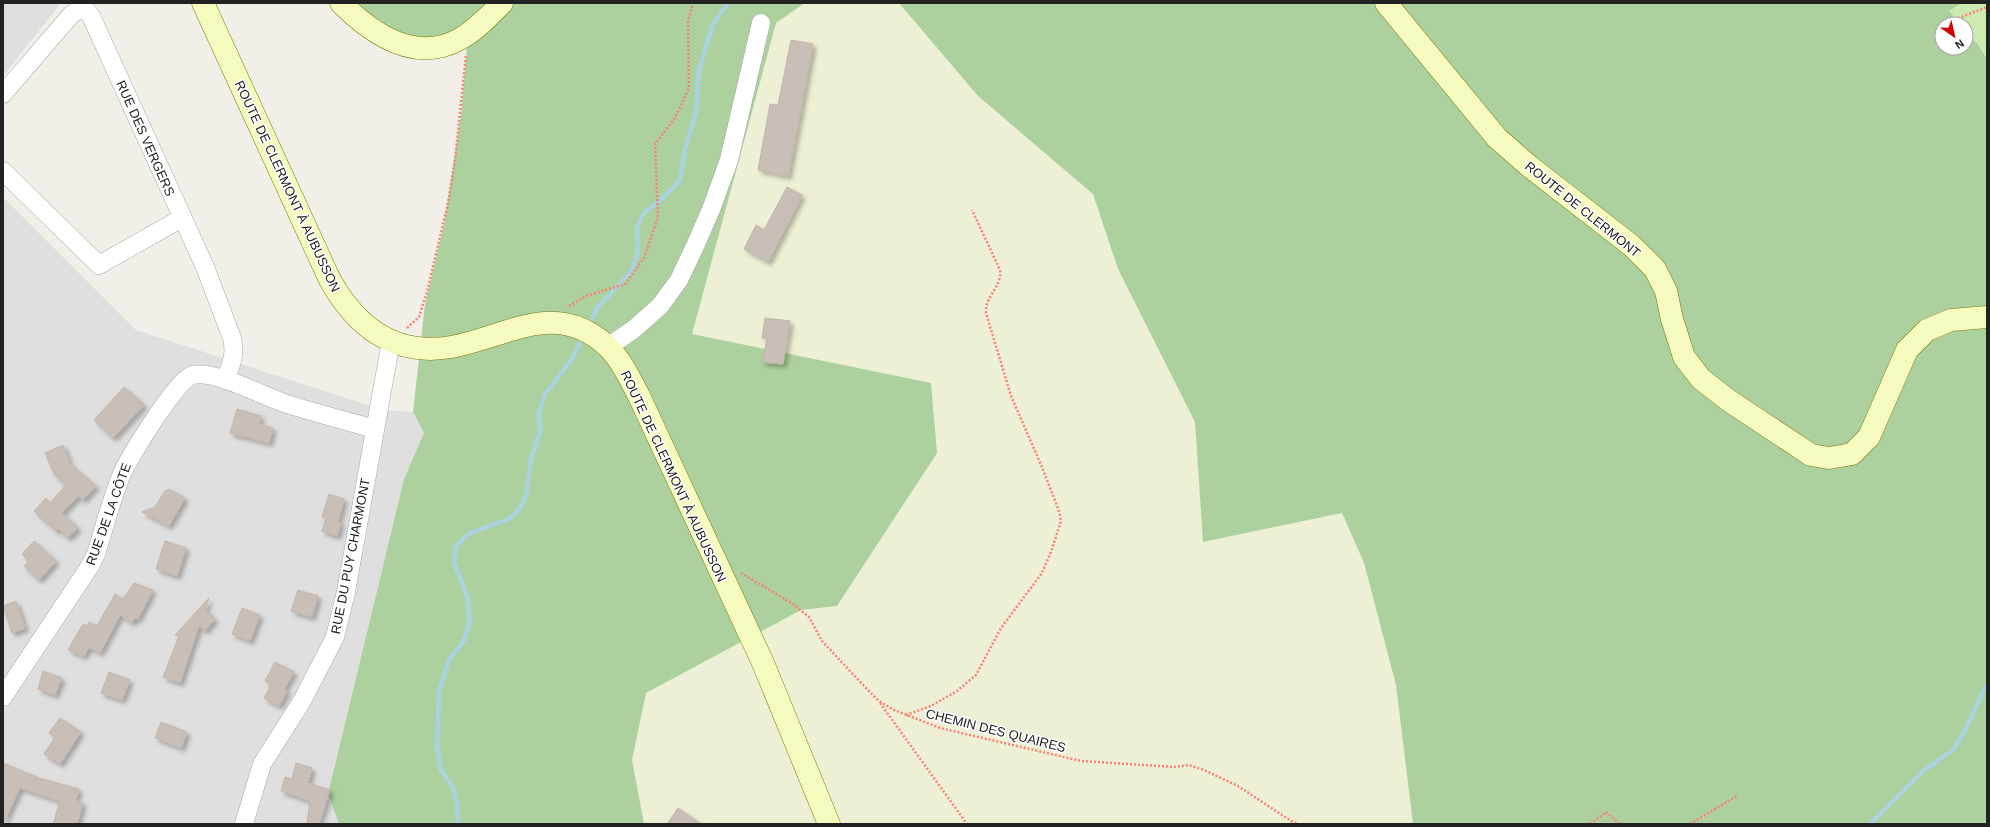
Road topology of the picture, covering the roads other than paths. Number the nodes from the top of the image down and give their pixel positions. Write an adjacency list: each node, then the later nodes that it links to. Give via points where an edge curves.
1 (203, 3): 10 (main road, ROUTE DE CLERMONT À AUBUSSON, via 344,304 373,332)
2 (341, 3): 3 (main road, via 380,35 394,42 419,48 437,47 459,39 480,25)
3 (502, 3)
4 (1386, 3): 9 (main road, ROUTE DE CLERMONT, via 1497,138 1632,246 1655,269 1666,291 1684,357 1701,379 1811,455 1829,458 1852,454 1868,436 1907,350 1927,330 1952,320)
5 (761, 23): 11 (street, via 729,160 712,207 679,280 660,306)
6 (3, 94): 8 (street, RUE DES VERGERS, via 71,15 78,10 86,10 91,16)
7 (3, 171): 8 (street, via 99,265)
8 (182, 218): 12 (street, RUE DES VERGERS, via 205,267 235,349)
9 (1987, 317)
10 (391, 341): 11 (main road, ROUTE DE CLERMONT À AUBUSSON, via 425,349 445,348 524,326 551,323 583,331); 13 (street, RUE DU PUY CHARMONT)
11 (608, 347): 16 (main road, ROUTE DE CLERMONT À AUBUSSON, via 630,377 746,626)
12 (225, 380): 13 (street, RUE DE LA CÔTE, via 286,404); 14 (street, RUE DE LA CÔTE, via 203,374 190,375 169,398 121,474 90,566)
13 (375, 429): 15 (street, RUE DU PUY CHARMONT, via 346,592 335,637 302,701 262,764)
14 (3, 697)
15 (244, 824)
16 (829, 824)

